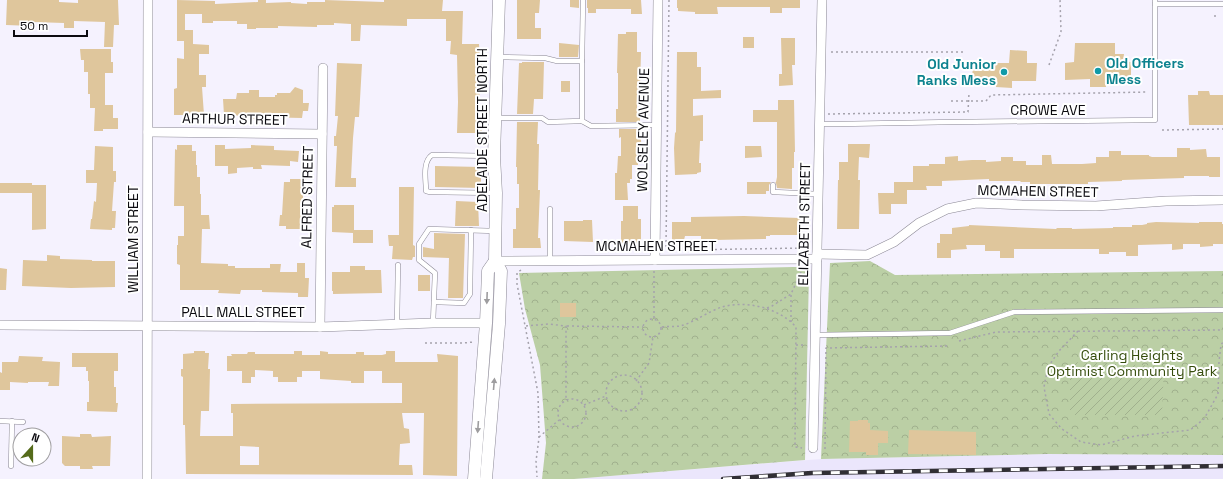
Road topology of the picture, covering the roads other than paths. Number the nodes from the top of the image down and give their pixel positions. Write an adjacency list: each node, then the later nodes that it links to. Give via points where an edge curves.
1 (148, 0): 15 (street, WILLIAM STREET)
2 (499, 0): 8 (main road, ADELAIDE STREET NORTH)
3 (583, 0): 9 (lane)
4 (658, 0): 14 (street, WOLSELEY AVENUE)
5 (822, 0): 13 (street, ELIZABETH STREET)
6 (1155, 2): 7 (lane); 13 (lane, CROWE AVE, via 1155,120)
7 (1223, 4)
8 (497, 58): 9 (lane); 11 (main road, ADELAIDE STREET NORTH)
9 (582, 61): 12 (lane)
10 (323, 68): 16 (street, ALFRED STREET)
11 (495, 118): 12 (lane, via 542,118 548,122); 17 (main road, ADELAIDE STREET NORTH)
12 (582, 121): 14 (lane, via 591,126)
13 (820, 124): 20 (street, ELIZABETH STREET)
14 (657, 125): 26 (street, WOLSELEY AVENUE)
15 (148, 132): 16 (street, ARTHUR STREET); 36 (street, WILLIAM STREET)
16 (322, 134): 37 (street, ALFRED STREET)
17 (494, 156): 19 (main road, ADELAIDE STREET NORTH); 19 (lane, via 432,155 428,158 426,166 426,191)
18 (773, 185): 20 (lane, via 773,192)
19 (496, 193): 24 (main road, ADELAIDE STREET NORTH)
20 (819, 194): 27 (street, ELIZABETH STREET)
21 (1223, 200): 27 (street, MCMAHEN STREET, via 1096,206 976,203 946,209 919,223 894,242 867,255)
22 (550, 209): 25 (lane)
23 (471, 230): 24 (lane); 30 (lane, via 470,294 464,303); 30 (lane, via 429,229 419,244 419,260 435,273)
24 (496, 231): 28 (main road, ADELAIDE STREET NORTH)
25 (550, 260): 26 (street, MCMAHEN STREET); 28 (street, MCMAHEN STREET)
26 (655, 260): 27 (street, MCMAHEN STREET)
27 (812, 260): 38 (street, ELIZABETH STREET)
28 (495, 261): 33 (main road, ADELAIDE STREET NORTH, one-way to 33, via 488,271); 46 (main road, ADELAIDE STREET NORTH, one-way to 28, via 501,279 501,271)
29 (398, 265): 34 (lane)
30 (434, 302): 32 (lane)
31 (1223, 310): 38 (lane, via 1014,312 950,333)
32 (433, 323): 33 (street, PALL MALL STREET); 34 (street, PALL MALL STREET)
33 (486, 323): 45 (main road, ADELAIDE STREET NORTH, one-way to 45)
34 (397, 324): 37 (street, PALL MALL STREET)
35 (0, 325): 36 (street, PALL MALL STREET)
36 (147, 326): 37 (street, PALL MALL STREET); 44 (street, WILLIAM STREET)
37 (320, 326)
38 (816, 335): 42 (street, ELIZABETH STREET)
39 (0, 421): 40 (lane)
40 (12, 421): 41 (lane); 43 (lane)
41 (23, 422)
42 (813, 448)
43 (11, 466)
44 (147, 479)
45 (474, 479)
46 (486, 479)

